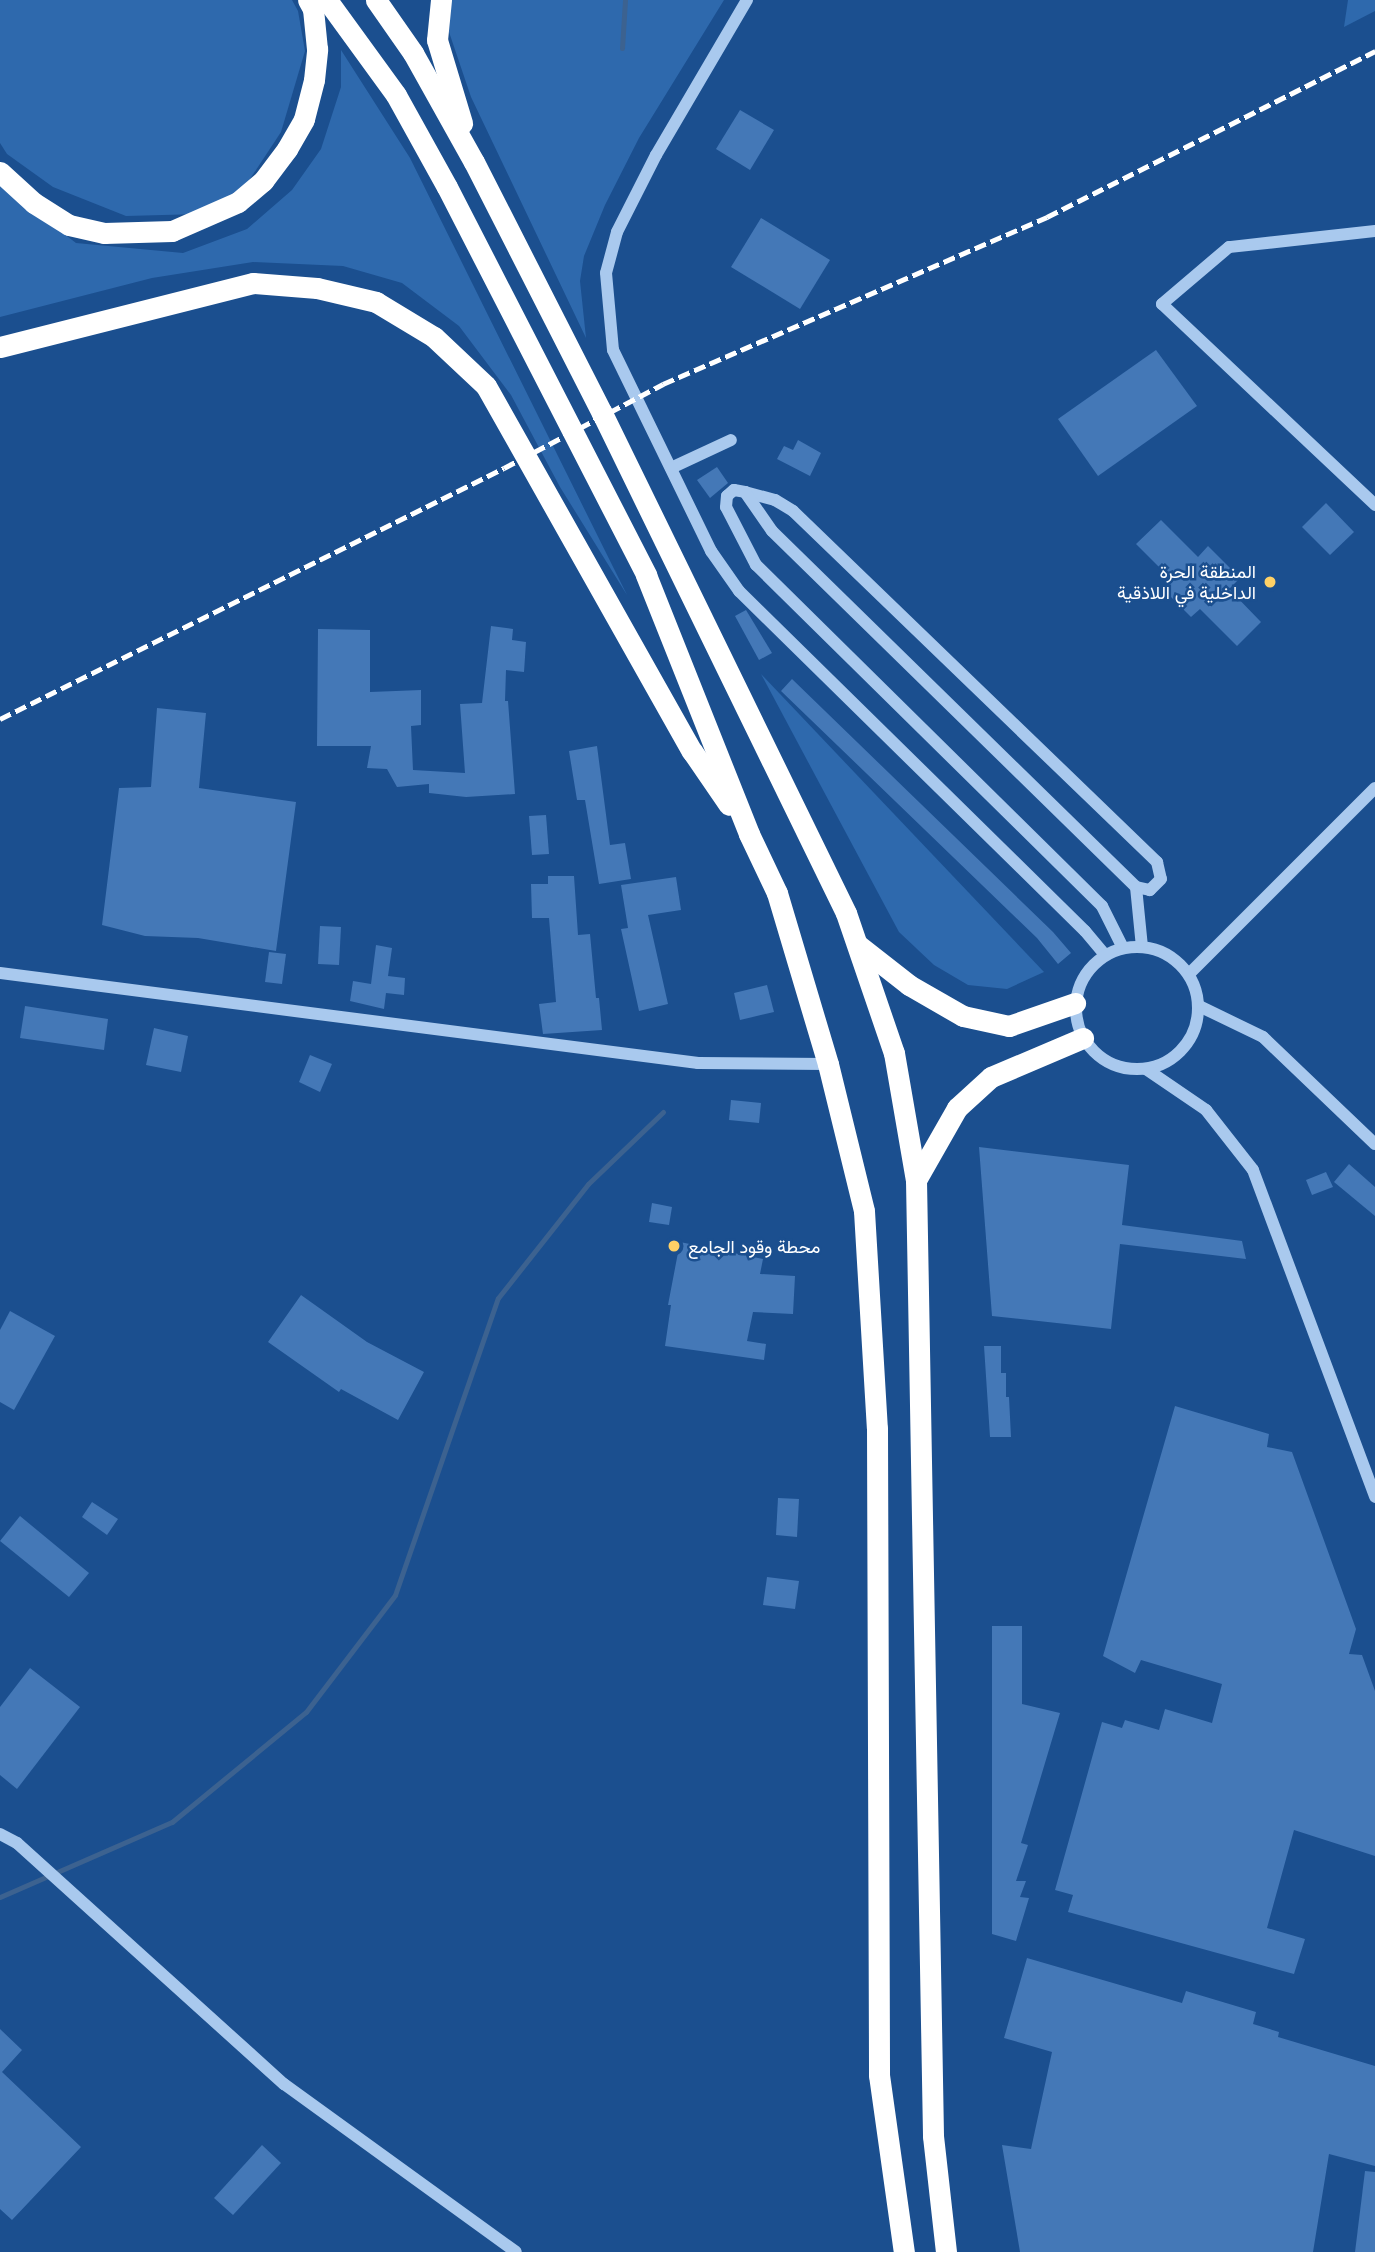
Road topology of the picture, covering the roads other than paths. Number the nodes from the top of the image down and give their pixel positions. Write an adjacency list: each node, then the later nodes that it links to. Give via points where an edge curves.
1 (308, 0): 7 (highway, via 317,49 304,119 263,181 238,202 172,232 104,233 69,225 34,203)
2 (327, 0): 15 (highway, via 396,95 646,575)
3 (376, 0): 6 (highway)
4 (441, 0): 6 (highway, via 436,40)
5 (747, 0): 11 (street, via 656,155 617,232 606,273 613,350)
6 (474, 162): 17 (highway, via 697,607)
7 (0, 172)
8 (1375, 231): 13 (street, via 1229,247 1162,304)
9 (0, 347): 15 (highway, via 253,283 317,288 376,303 433,337 486,386 692,751)
10 (731, 440): 11 (street)
11 (671, 468): 20 (street, via 711,551 739,591 1086,931)
12 (745, 492): 16 (street, via 772,531); 16 (street, via 793,510 1157,862 1161,879 1150,890); 19 (street, via 734,490 727,496 726,507 756,565 1102,906)
13 (1375, 505)
14 (1375, 788): 22 (street)
15 (749, 834): 26 (highway, via 777,893)
16 (1136, 887): 18 (street)
17 (858, 945): 23 (highway, via 909,985 963,1016 1009,1026); 29 (highway, via 894,1053)
18 (1142, 947): 19 (street); 22 (street, via 1176,960)
19 (1123, 948): 20 (street)
20 (1105, 955): 23 (street, via 1090,967)
21 (0, 973): 26 (street, via 698,1063)
22 (1189, 974): 24 (street)
23 (1075, 1003): 25 (street)
24 (1199, 1006): 27 (street, via 1197,1024 1184,1048 1163,1064); 28 (street, via 1263,1037)
25 (1083, 1038): 27 (street, via 1094,1053 1110,1063); 29 (highway, via 991,1077 957,1108)
26 (828, 1064): 33 (highway, via 864,1211 877,1428 879,2075)
27 (1146, 1069): 30 (street, via 1206,1110 1253,1170)
28 (1375, 1144)
29 (916, 1180): 34 (highway, via 933,2136)
30 (1375, 1497)
31 (0, 1834): 32 (street, via 17,1843 284,2084)
32 (516, 2252)
33 (904, 2252)
34 (946, 2252)

